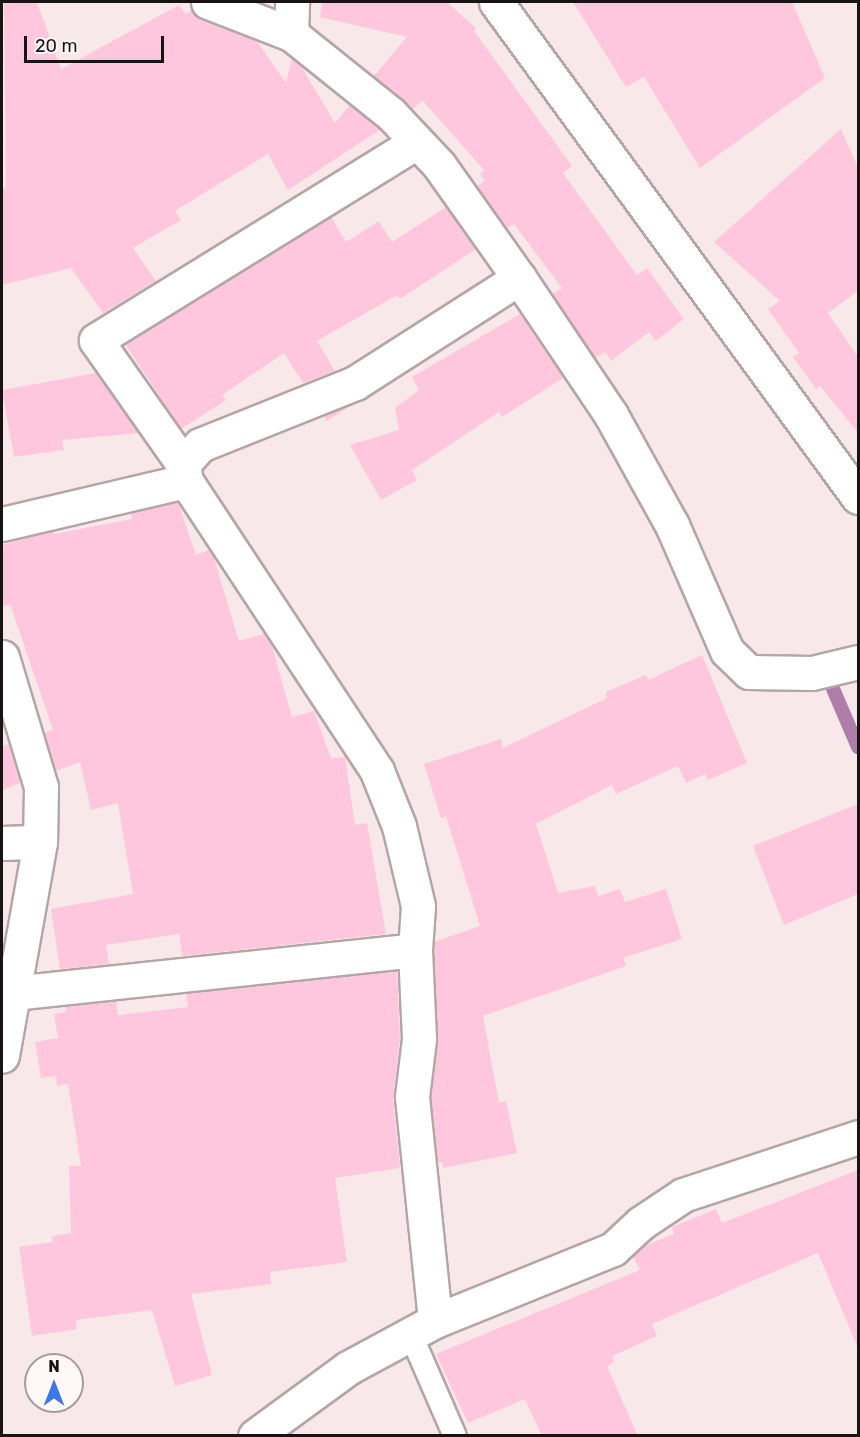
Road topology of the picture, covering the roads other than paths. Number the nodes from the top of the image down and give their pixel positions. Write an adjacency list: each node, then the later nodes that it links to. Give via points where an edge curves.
1 (208, 2): 4 (street)
2 (292, 2): 4 (street)
3 (496, 2): 8 (street)
4 (291, 34): 5 (street, via 391,114)
5 (417, 142): 6 (street, via 439,165); 7 (street, via 96,340)
6 (519, 278): 7 (street, via 355,383 200,445); 11 (street, via 611,415 672,525 727,651 749,672 812,673)
7 (185, 472): 9 (street); 14 (street, via 377,771 399,826 418,906)
8 (858, 496)
9 (2, 524)
10 (2, 657): 12 (street, via 40,787)
11 (858, 662)
12 (40, 842): 13 (street); 15 (street)
13 (2, 843)
14 (415, 950): 15 (street); 18 (street, via 419,1039 412,1097)
15 (13, 993): 16 (street)
16 (2, 1056)
17 (858, 1137): 18 (street, via 683,1195 640,1223 613,1249)
18 (423, 1328): 19 (street, via 348,1368); 20 (lane)
19 (255, 1436)
20 (454, 1436)

